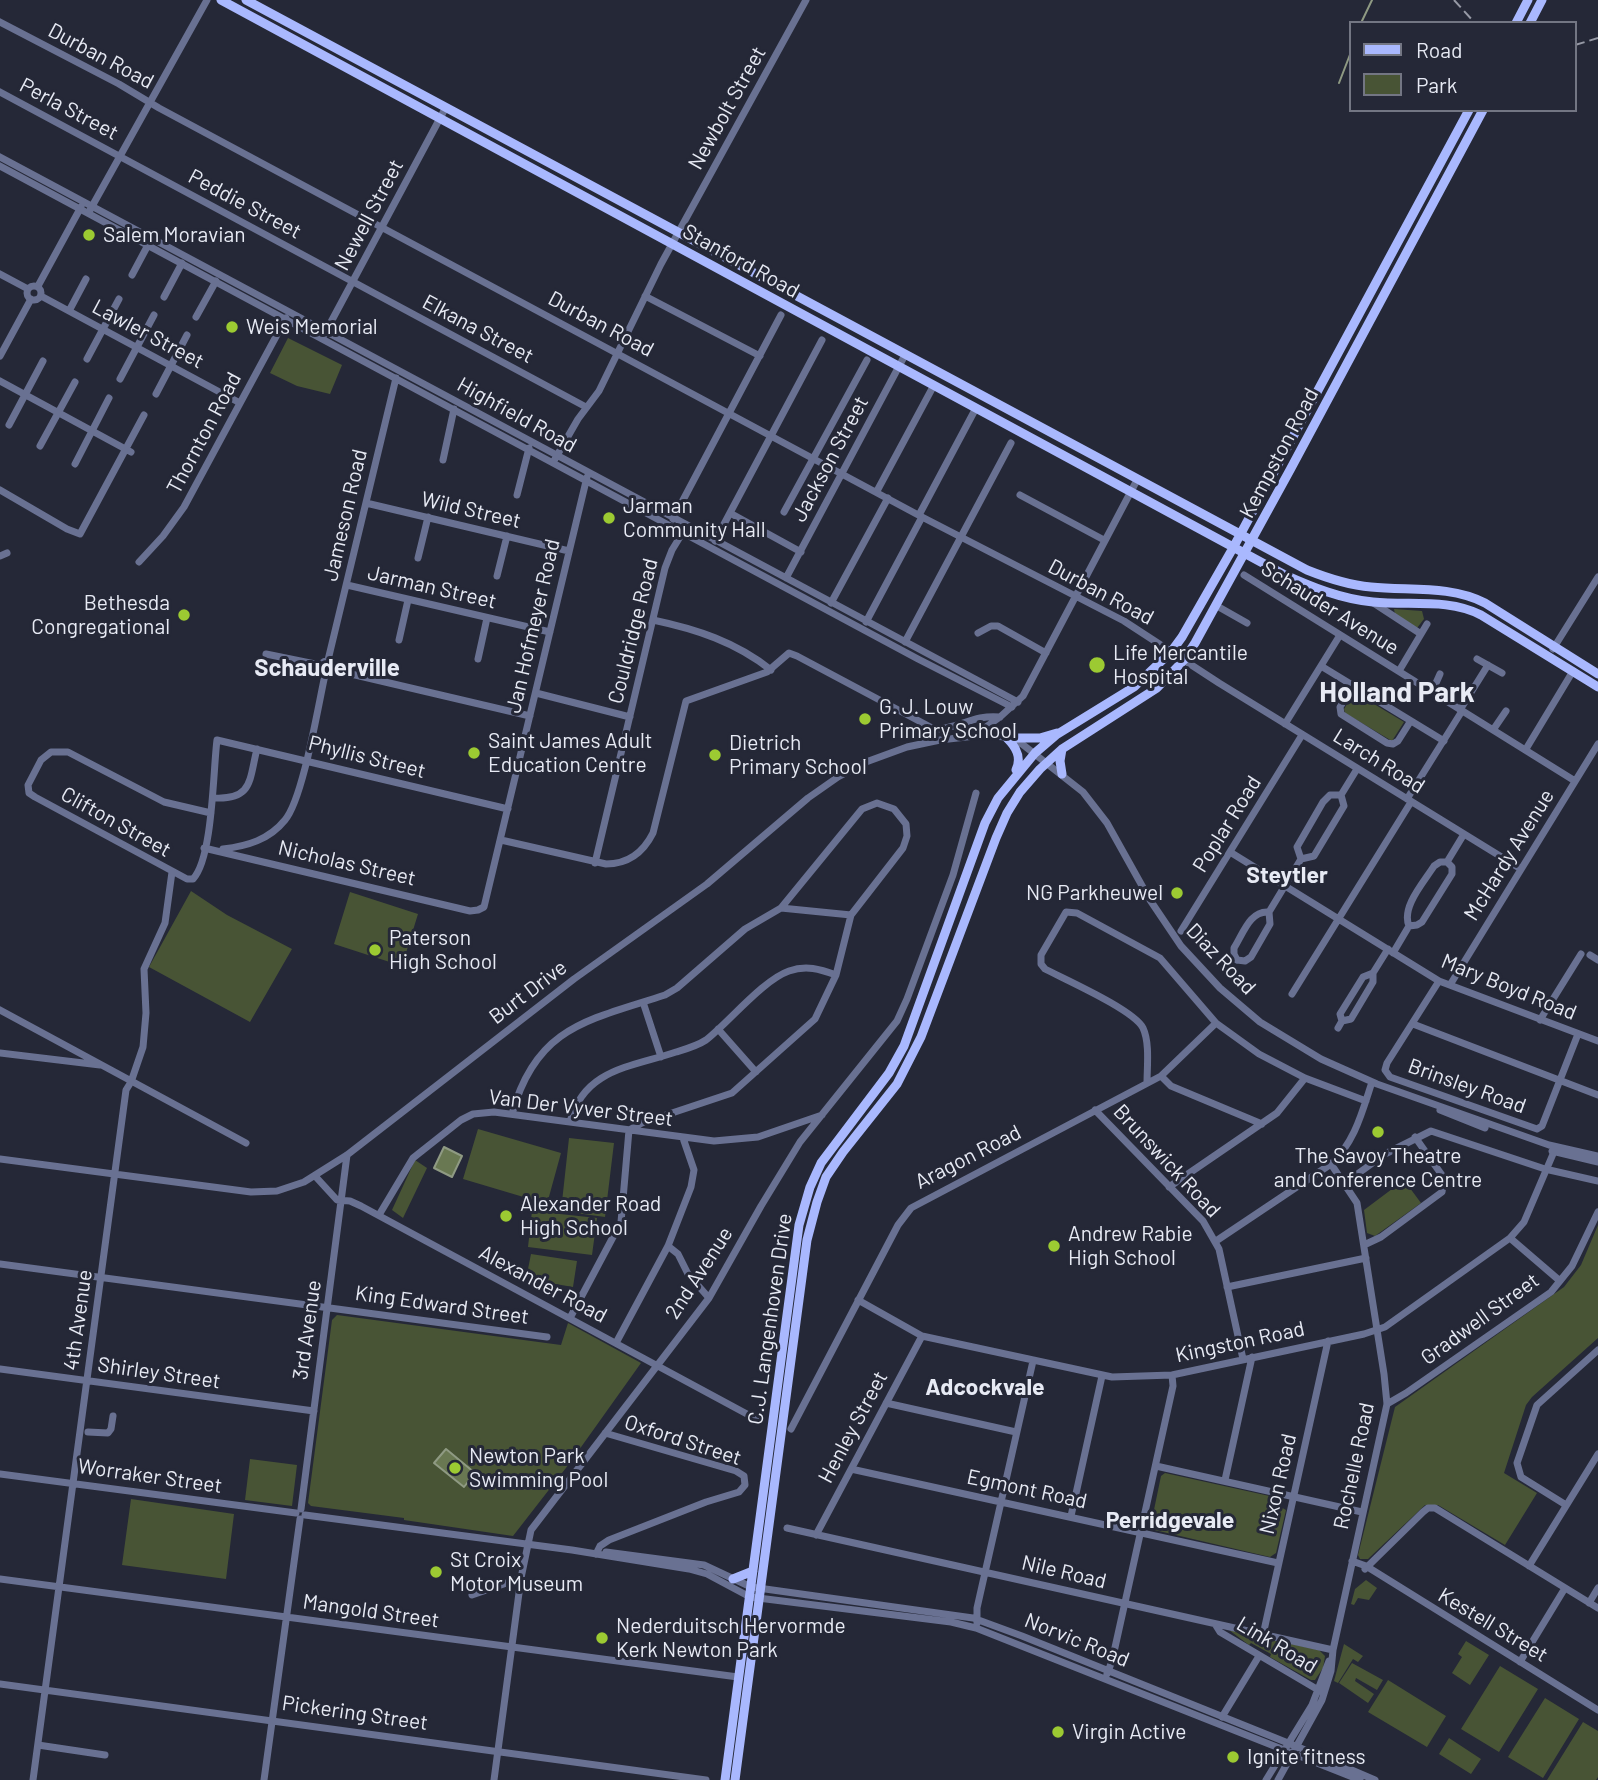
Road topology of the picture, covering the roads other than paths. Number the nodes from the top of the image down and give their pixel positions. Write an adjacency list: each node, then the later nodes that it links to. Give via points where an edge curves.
1 (208, 0): 11 (street)
2 (221, 0): 15 (main road, Stanford Road)
3 (246, 0): 12 (main road, Stanford Road)
4 (806, 0): 23 (street, Newbolt Street)
5 (1528, 0): 7 (main road)
6 (1542, 0): 8 (main road)
7 (1517, 21)
8 (1531, 21)
9 (0, 22): 11 (street, Durban Road)
10 (0, 92): 17 (street, Perla Street)
11 (149, 102): 17 (street); 22 (street, Durban Road)
12 (446, 107): 15 (street, Newell Street); 23 (main road, Stanford Road)
13 (1468, 112): 100 (main road, Kempston Road)
14 (1482, 112): 105 (main road, Kempston Road)
15 (440, 119): 22 (street, Newell Street); 24 (main road, Stanford Road)
16 (0, 157): 19 (street, Highfield Road)
17 (121, 157): 21 (street); 31 (street, Peddie Street)
18 (0, 166): 19 (street, Highfield Road)
19 (55, 191): 20 (street, Highfield Road)
20 (82, 205): 21 (street, Highfield Road); 32 (street)
21 (90, 210): 25 (street, Highfield Road); 41 (street, Highfield Road)
22 (382, 226): 31 (street, Newell Street); 49 (street, Durban Road)
23 (680, 233): 24 (street, Newbolt Street); 50 (main road, Stanford Road)
24 (673, 243): 35 (street, Newbolt Street); 57 (main road, Stanford Road)
25 (148, 245): 26 (street, Highfield Road); 28 (street)
26 (182, 263): 30 (street, Highfield Road); 36 (street)
27 (0, 274): 33 (street)
28 (132, 275)
29 (86, 279): 39 (street)
30 (216, 281): 41 (street, Highfield Road); 43 (street)
31 (353, 282): 46 (street, Newell Street); 67 (street, Elkana Street)
32 (38, 286): 33 (street); 34 (street)
33 (28, 289): 37 (street)
34 (41, 296): 37 (street); 39 (street, Lawler Street)
35 (645, 296): 49 (street, Newbolt Street); 52 (street)
36 (164, 297)
37 (31, 299): 51 (street)
38 (119, 299): 44 (street)
39 (69, 311): 44 (street, Lawler Street)
40 (154, 315): 48 (street)
41 (287, 315): 46 (street, Highfield Road); 66 (street, Thornton Road)
42 (782, 315): 52 (street)
43 (196, 317)
44 (103, 329): 48 (street, Lawler Street); 53 (street)
45 (187, 335): 56 (street)
46 (324, 335): 58 (street, Highfield Road); 81 (street, Highfield Road)
47 (822, 340): 75 (street)
48 (136, 348): 56 (street, Lawler Street); 59 (street)
49 (617, 353): 67 (street, Newbolt Street); 70 (street, Durban Road)
50 (905, 355): 57 (street, Jackson Street); 86 (main road, Stanford Road)
51 (0, 356)
52 (760, 356): 70 (street)
53 (87, 359)
54 (867, 360): 80 (street)
55 (43, 361): 64 (street)
56 (170, 366): 63 (street); 66 (street, Lawler Street)
57 (899, 367): 62 (main road, Stanford Road); 84 (street, Jackson Street)
58 (396, 378): 69 (street, Highfield Road); 93 (street, Jameson Road)
59 (120, 379)
60 (0, 382): 64 (street)
61 (75, 382): 71 (street)
62 (934, 385): 68 (main road, Stanford Road); 88 (street)
63 (156, 394)
64 (24, 395): 71 (street); 73 (street)
65 (109, 398): 74 (street)
66 (240, 404): 111 (street, Thornton Road, via 184,507)
67 (586, 407): 81 (street, Newbolt Street)
68 (976, 408): 89 (main road, Stanford Road); 96 (street)
69 (454, 409): 78 (street, Highfield Road); 82 (street)
70 (730, 413): 75 (street, Durban Road); 98 (street)
71 (59, 414): 74 (street); 77 (street)
72 (144, 415): 79 (street)
73 (9, 425)
74 (91, 431): 79 (street); 83 (street)
75 (772, 435): 80 (street, Durban Road); 95 (street)
76 (1012, 443): 102 (street)
77 (40, 446)
78 (529, 449): 81 (street, Highfield Road); 90 (street)
79 (128, 451): 87 (street, via 78,535)
80 (813, 458): 84 (street, Durban Road); 94 (street)
81 (555, 459): 85 (street, Highfield Road)
82 (443, 460)
83 (75, 464)
84 (842, 474): 88 (street, Durban Road); 108 (street, Jackson Street)
85 (587, 477): 98 (street, Highfield Road); 99 (street, Highfield Road); 107 (street, Jan Hofmeyer Road)
86 (1137, 480): 89 (street); 100 (main road, Stanford Road)
87 (0, 490)
88 (877, 491): 92 (street, Durban Road)
89 (1131, 491): 103 (street); 106 (main road, Stanford Road)
90 (517, 495)
91 (1020, 495): 103 (street)
92 (888, 498): 96 (street, Durban Road); 122 (street)
93 (366, 503): 97 (street, Wild Street); 118 (street, Jameson Road)
94 (784, 512)
95 (730, 513): 104 (street); 108 (street)
96 (920, 516): 102 (street, Durban Road); 126 (street)
97 (428, 517): 101 (street, Wild Street); 110 (street)
98 (673, 519): 104 (street, Highfield Road)
99 (682, 532): 125 (street, Couldridge Road, via 666,563); 159 (street, Highfield Road)
100 (1240, 535): 105 (main road, Stanford Road); 106 (main road, Kempston Road)
101 (507, 536): 107 (street, Wild Street); 115 (street)
102 (962, 537): 119 (street, Durban Road); 134 (street)
103 (1104, 540): 119 (street)
104 (715, 541): 117 (street, Highfield Road)
105 (1252, 541): 109 (main road, Kempston Road); 135 (main road, Stanford Road, via 1307,570 1347,583 1466,595)
106 (1233, 548): 109 (main road, Stanford Road); 136 (main road, Kempston Road)
107 (569, 551): 129 (street, Jan Hofmeyer Road)
108 (801, 552): 117 (street, Jackson Street)
109 (1245, 554): 112 (main road, Kempston Road); 113 (main road, Stanford Road)
110 (418, 558)
111 (139, 562)
112 (1238, 566): 113 (main road, via 1250,562); 123 (main road, Kempston Road)
113 (1283, 574): 121 (main road)
114 (1244, 575): 132 (street, Schauder Avenue)
115 (497, 576)
116 (1598, 577): 135 (street)
117 (786, 579): 122 (street, Highfield Road)
118 (347, 585): 120 (street, Jarman Street); 142 (street, Jameson Road)
119 (1075, 597): 136 (street, Durban Road, via 1124,621); 137 (street)
120 (408, 600): 124 (street, Jarman Street); 133 (street)
121 (1372, 602): 131 (street); 139 (main road, via 1464,607)
122 (831, 603): 126 (street, Highfield Road)
123 (1216, 606): 127 (street); 143 (main road, Kempston Road)
124 (487, 618): 129 (street, Jarman Street); 140 (street)
125 (653, 620): 148 (street, via 714,636); 163 (street, Couldridge Road)
126 (866, 622): 134 (street, Highfield Road)
127 (1247, 623)
128 (1427, 624): 131 (street)
129 (550, 632): 158 (street, Jan Hofmeyer Road)
130 (978, 633): 137 (street, via 995,625)
131 (1422, 634): 149 (street)
132 (1340, 635): 145 (street); 149 (street, Schauder Avenue)
133 (399, 640)
134 (905, 642): 159 (street, Highfield Road)
135 (1555, 646): 139 (street); 153 (main road, Stanford Road)
136 (1171, 652): 143 (street, Durban Road); 167 (main road, Kempston Road, via 1134,687)
137 (1046, 653): 159 (street)
138 (266, 654): 144 (street)
139 (1548, 656): 150 (main road)
140 (478, 659)
141 (1477, 659): 146 (street)
142 (328, 660): 144 (street); 147 (street)
143 (1184, 660): 166 (street, Larch Road); 175 (main road, Kempston Road, via 1142,699)
144 (320, 665): 154 (street)
145 (1321, 666): 155 (street); 166 (street)
146 (1488, 666): 151 (street); 160 (street)
147 (334, 670): 154 (street); 162 (street)
148 (771, 670): 164 (street, via 786,654 797,656 934,729 973,718); 199 (street, via 686,701 650,839 626,860)
149 (1399, 671): 157 (street, Schauder Avenue)
150 (1573, 671): 156 (main road); 176 (street)
151 (1502, 673)
152 (1440, 674): 157 (street)
153 (1598, 674)
154 (325, 675): 178 (street)
155 (1353, 686): 165 (street); 165 (street, via 1340,707 1341,714 1393,744)
156 (1598, 687)
157 (1432, 692): 160 (street, Schauder Avenue)
158 (536, 694): 162 (street, Jan Hofmeyer Road); 163 (street)
159 (1015, 704): 164 (street)
160 (1461, 710): 168 (street, Schauder Avenue); 172 (street)
161 (1506, 711): 168 (street)
162 (530, 716): 188 (street, Jan Hofmeyer Road)
163 (630, 717): 199 (street, Couldridge Road)
164 (1000, 717): 170 (street)
165 (1410, 722): 172 (street)
166 (1285, 723): 169 (street, Larch Road)
167 (1069, 727): 171 (main road, via 1040,738); 177 (main road, Kempston Road)
168 (1493, 730): 176 (street, Schauder Avenue)
169 (1302, 735): 180 (street, Larch Road); 195 (street, Poplar Road)
170 (972, 736): 171 (street, Burt Drive); 251 (street, Burt Drive, via 883,755 831,782 707,884 574,979)
171 (1007, 738): 177 (street, Burt Drive); 183 (main road, via 1019,762)
172 (1444, 741): 187 (street)
173 (1598, 744): 182 (street, McHardy Avenue)
174 (257, 749): 178 (street, Phyllis Street); 186 (street, via 242,794); 186 (street, Phyllis Street, via 217,740)
175 (1062, 749): 179 (main road, Kempston Road); 181 (main road)
176 (1526, 749): 182 (street, Schauder Avenue)
177 (1035, 753): 179 (street, Burt Drive); 183 (main road, C.J. Langenhoven Drive)
178 (306, 760): 188 (street, Phyllis Street); 192 (street, via 287,819)
179 (1047, 762): 181 (street, Diaz Road); 330 (main road, C.J. Langenhoven Drive, via 1020,792 1001,825 906,1069 838,1158 821,1191 807,1240)
180 (1357, 769): 185 (street); 187 (street, Larch Road)
181 (1062, 774): 237 (street, Diaz Road, via 1096,807 1154,907 1209,978 1244,1010 1301,1048)
182 (1575, 781): 200 (street, McHardy Avenue)
183 (1003, 791): 322 (main road, C.J. Langenhoven Drive, via 985,823 901,1051 821,1163 803,1208)
184 (976, 793): 243 (street, 2nd Avenue, via 953,874 902,1011)
185 (1341, 795): 197 (street, via 1344,806 1322,844 1314,856); 197 (street, via 1330,795 1323,802 1297,847)
186 (214, 797): 189 (street)
187 (1409, 801): 190 (street, Larch Road); 207 (street)
188 (508, 808): 191 (street, Jan Hofmeyer Road)
189 (211, 813): 193 (street); 201 (street, Clifton Street, via 164,802 68,752 43,756 28,785 29,793)
190 (1464, 834): 198 (street); 200 (street, Larch Road)
191 (500, 840): 199 (street); 204 (street, Jan Hofmeyer Road)
192 (257, 842): 194 (street); 196 (street)
193 (204, 848): 194 (street, Nicholas Street); 201 (street, Clifton Street, via 195,878)
194 (215, 850): 196 (street, Nicholas Street)
195 (1230, 852): 202 (street, Mary Boyd Road); 209 (street, Poplar Road)
196 (257, 859): 204 (street, Nicholas Street, via 470,911)
197 (1301, 859): 202 (street)
198 (1447, 862): 208 (street, via 1434,866 1409,908); 208 (street, via 1452,874 1422,922)
199 (595, 863)
200 (1521, 869): 216 (street, McHardy Avenue)
201 (172, 872): 236 (street, 4th Avenue, via 165,923 144,969 146,1030)
202 (1284, 886): 205 (street); 207 (street, Mary Boyd Road)
203 (781, 908): 206 (street); 206 (street, via 858,811 877,803 894,809 906,824 905,843); 218 (street, via 740,933 677,988)
204 (482, 909)
205 (1269, 912): 205 (street, via 1254,916 1234,948 1235,962 1251,957 1270,924)
206 (851, 915): 214 (street)
207 (1338, 918): 210 (street, Mary Boyd Road); 217 (street)
208 (1409, 926): 210 (street)
209 (1181, 931)
210 (1390, 951): 215 (street, Mary Boyd Road); 223 (street, via 1373,973 1363,977 1340,1014)
211 (1581, 954): 220 (street)
212 (1590, 955): 213 (street)
213 (1598, 960)
214 (836, 975): 224 (street, via 809,968 782,974); 232 (street, via 815,1019)
215 (1439, 981): 216 (street, Mary Boyd Road); 222 (street)
216 (1450, 985): 220 (street, Mary Boyd Road)
217 (1292, 994)
218 (643, 1002): 229 (street); 242 (street, via 585,1021 556,1039 527,1073)
219 (0, 1010): 227 (street)
220 (1540, 1020): 225 (street, Mary Boyd Road)
221 (1216, 1023): 233 (street, Aragon Road); 234 (street, via 1259,1054); 238 (street, via 1156,955 1077,913 1063,914 1040,957 1041,964 1138,1021 1145,1035)
222 (1413, 1024): 235 (street); 235 (street, Brinsley Road, via 1387,1063 1390,1077 1532,1128 1541,1128)
223 (1340, 1025)
224 (718, 1029): 229 (street, via 702,1042); 232 (street)
225 (1578, 1034): 226 (street, Mary Boyd Road); 235 (street)
226 (1598, 1041)
227 (78, 1052): 230 (street); 231 (street)
228 (0, 1053): 230 (street)
229 (661, 1057): 244 (street, via 598,1079 577,1101)
230 (71, 1063): 231 (street)
231 (100, 1065): 236 (street)
232 (756, 1072): 246 (street, via 728,1095)
233 (1161, 1076): 238 (street, Aragon Road); 245 (street, via 1171,1086)
234 (1305, 1077): 240 (street); 245 (street, via 1282,1109)
235 (1560, 1080): 239 (street)
236 (131, 1082): 249 (street); 257 (street, 4th Avenue, via 126,1090)
237 (1372, 1082): 240 (street); 250 (street, Diaz Road)
238 (1147, 1083): 241 (street, Aragon Road)
239 (1598, 1095)
240 (1366, 1101): 255 (street, via 1349,1144)
241 (1095, 1110): 261 (street, Brunswick Road); 275 (street, Aragon Road, via 915,1205 898,1225)
242 (512, 1114): 244 (street, Van Der Vyver Street); 264 (street, Van Der Vyver Street, via 473,1114 450,1128 408,1163)
243 (822, 1114): 248 (street, Van Der Vyver Street, via 758,1137); 274 (street, 2nd Avenue, via 800,1142)
244 (570, 1122): 246 (street, Van Der Vyver Street)
245 (1262, 1124): 261 (street)
246 (629, 1130): 248 (street, Van Der Vyver Street); 277 (street, via 621,1222)
247 (1415, 1137): 256 (street, via 1433,1131); 260 (street); 267 (street, via 1444,1178 1442,1192)
248 (683, 1138): 268 (street, via 694,1176)
249 (246, 1143)
250 (1555, 1149): 252 (street, Diaz Road); 254 (street, Diaz Road); 256 (street, Kingston Road)
251 (347, 1155): 258 (street, Burt Drive); 262 (street, 3rd Avenue)
252 (1598, 1156)
253 (0, 1158): 257 (street, Burt Drive)
254 (1598, 1162)
255 (1331, 1164): 260 (street, Rochelle Road); 266 (street)
256 (1547, 1170): 259 (street); 265 (street, Kingston Road, via 1524,1222)
257 (115, 1174): 258 (street, Burt Drive, via 259,1192 289,1188); 271 (street, 4th Avenue)
258 (315, 1176): 262 (street, Alexander Road)
259 (1598, 1181)
260 (1345, 1183): 267 (street, Rochelle Road, via 1357,1203)
261 (1169, 1187): 266 (street, Brunswick Road)
262 (342, 1201): 264 (street, Alexander Road); 276 (street, 3rd Avenue)
263 (1598, 1212): 272 (street, Gradwell Street)
264 (379, 1215): 277 (street, Alexander Road)
265 (1510, 1238): 272 (street); 278 (street, Kingston Road)
266 (1216, 1241): 273 (street, Brunswick Road)
267 (1364, 1245): 269 (street, Rochelle Road)
268 (668, 1246): 274 (street); 282 (street)
269 (1366, 1258): 273 (street); 278 (street, Rochelle Road)
270 (0, 1264): 271 (street, King Edward Street)
271 (101, 1278): 276 (street, King Edward Street); 291 (street, 4th Avenue)
272 (1560, 1282): 293 (street, Gradwell Street, via 1531,1307)
273 (1227, 1287): 285 (street, Brunswick Road)
274 (709, 1298): 287 (street, 2nd Avenue)
275 (858, 1300): 279 (street, Kingston Road); 297 (street, Aragon Road)
276 (328, 1307): 280 (street, King Edward Street); 294 (street, 3rd Avenue)
277 (569, 1318): 282 (street, Alexander Road)
278 (1378, 1330): 281 (street, Kingston Road); 293 (street, Rochelle Road)
279 (922, 1336): 286 (street, Kingston Road); 292 (street, Henley Street)
280 (547, 1337)
281 (1328, 1341): 284 (street, Kingston Road); 307 (street, Nixon Road)
282 (616, 1343): 287 (street, Alexander Road)
283 (1598, 1350): 309 (street, via 1537,1405 1517,1463 1521,1477)
284 (1252, 1357): 285 (street, Kingston Road); 305 (street)
285 (1242, 1359): 289 (street, Kingston Road)
286 (1032, 1361): 290 (street, Kingston Road); 299 (street)
287 (657, 1366): 296 (street, Alexander Road); 300 (street, 2nd Avenue)
288 (0, 1369): 291 (street, Shirley Street)
289 (1172, 1375): 290 (street, Kingston Road); 302 (street, via 1174,1386)
290 (1102, 1376): 312 (street)
291 (87, 1381): 294 (street, Shirley Street); 306 (street, 4th Avenue)
292 (886, 1403): 299 (street); 303 (street, Henley Street)
293 (1387, 1404): 310 (street, Rochelle Road)
294 (314, 1411): 311 (street, 3rd Avenue)
295 (113, 1416): 298 (street, via 107,1433)
296 (758, 1420)
297 (791, 1429)
298 (89, 1432)
299 (1016, 1432): 308 (street)
300 (605, 1433): 316 (street, 2nd Avenue, via 538,1518); 317 (street, Oxford Street, via 736,1471 744,1476 745,1485 739,1492 609,1540)
301 (1598, 1454): 309 (street)
302 (1156, 1466): 305 (street); 314 (street)
303 (851, 1469): 308 (street, Egmont Road); 315 (street, Henley Street)
304 (0, 1474): 306 (street, Worraker Street)
305 (1225, 1480): 307 (street)
306 (73, 1484): 311 (street, Worraker Street); 327 (street, 4th Avenue)
307 (1293, 1496): 310 (street); 318 (street, Nixon Road)
308 (1001, 1502): 312 (street, Egmont Road); 323 (street)
309 (1566, 1504): 320 (street)
310 (1362, 1512): 319 (street, Rochelle Road)
311 (301, 1514): 316 (street, Worraker Street); 335 (street, 3rd Avenue)
312 (1071, 1516): 314 (street, Egmont Road)
313 (787, 1528): 315 (street, Nile Road)
314 (1141, 1533): 318 (street, Egmont Road); 333 (street)
315 (816, 1535): 323 (street, Nile Road)
316 (527, 1545): 317 (street, Worraker Street); 324 (street, 2nd Avenue)
317 (596, 1553): 326 (street, Worraker Street, via 695,1564); 330 (street, Worraker Street, via 703,1572)
318 (1278, 1563): 338 (street, Nixon Road)
319 (1352, 1563): 321 (street, Kestell Street); 340 (street, Rochelle Road)
320 (1529, 1566): 321 (street, via 1430,1508); 328 (street)
321 (1367, 1568): 342 (street, Kestell Street)
322 (753, 1571): 326 (main road); 330 (main road, C.J. Langenhoven Drive)
323 (985, 1572): 333 (street, Nile Road); 336 (street)
324 (521, 1578): 331 (street); 339 (street, 2nd Avenue)
325 (0, 1579): 327 (street, Mangold Street)
326 (733, 1579): 330 (street, Worraker Street)
327 (59, 1587): 335 (street, Mangold Street); 346 (street, 4th Avenue)
328 (1565, 1588): 332 (street); 342 (street)
329 (1598, 1588): 332 (street)
330 (756, 1592): 336 (street, Norvic Road); 343 (main road, C.J. Langenhoven Drive); 358 (main road, C.J. Langenhoven Drive)
331 (472, 1595)
332 (1589, 1603): 334 (street)
333 (1125, 1604): 337 (street, Nile Road); 344 (street)
334 (1598, 1608)
335 (287, 1617): 339 (street, Mangold Street); 350 (street, 3rd Avenue)
336 (974, 1623): 344 (street, Norvic Road)
337 (1215, 1624): 338 (street, Nile Road); 341 (street, Link Road, via 1220,1632)
338 (1263, 1634): 340 (street, Nile Road)
339 (512, 1647): 343 (street, Mangold Street); 354 (street, 2nd Avenue)
340 (1332, 1654): 347 (street, Rochelle Road)
341 (1259, 1656): 347 (street, Link Road); 349 (street)
342 (1520, 1662): 348 (street, Kestell Street)
343 (738, 1677): 358 (main road, C.J. Langenhoven Drive)
344 (1109, 1677): 349 (street, Norvic Road); 355 (street, Norvic Road)
345 (0, 1684): 346 (street, Pickering Street)
346 (46, 1690): 350 (street, Pickering Street); 352 (street, 4th Avenue)
347 (1321, 1692): 351 (street, Rochelle Road); 353 (street, Rochelle Road)
348 (1598, 1710)
349 (1222, 1717): 351 (street, Norvic Road)
350 (273, 1720): 354 (street, Pickering Street); 360 (street, 3rd Avenue)
351 (1288, 1743): 353 (street, Norvic Road); 355 (street, Rochelle Road)
352 (38, 1745): 356 (street); 359 (street, 4th Avenue)
353 (1298, 1746): 357 (street, Rochelle Road); 366 (street, Norvic Road)
354 (499, 1750): 361 (street, 2nd Avenue); 362 (street, Pickering Street)
355 (1283, 1751): 357 (street, Norvic Road); 363 (street, Rochelle Road)
356 (105, 1755)
357 (1293, 1755): 364 (street, Rochelle Road); 365 (street, Norvic Road)
358 (728, 1779)
359 (33, 1780)
360 (264, 1780)
361 (494, 1780)
362 (706, 1780)
363 (1266, 1780)
364 (1278, 1780)
365 (1360, 1780)
366 (1375, 1780)

